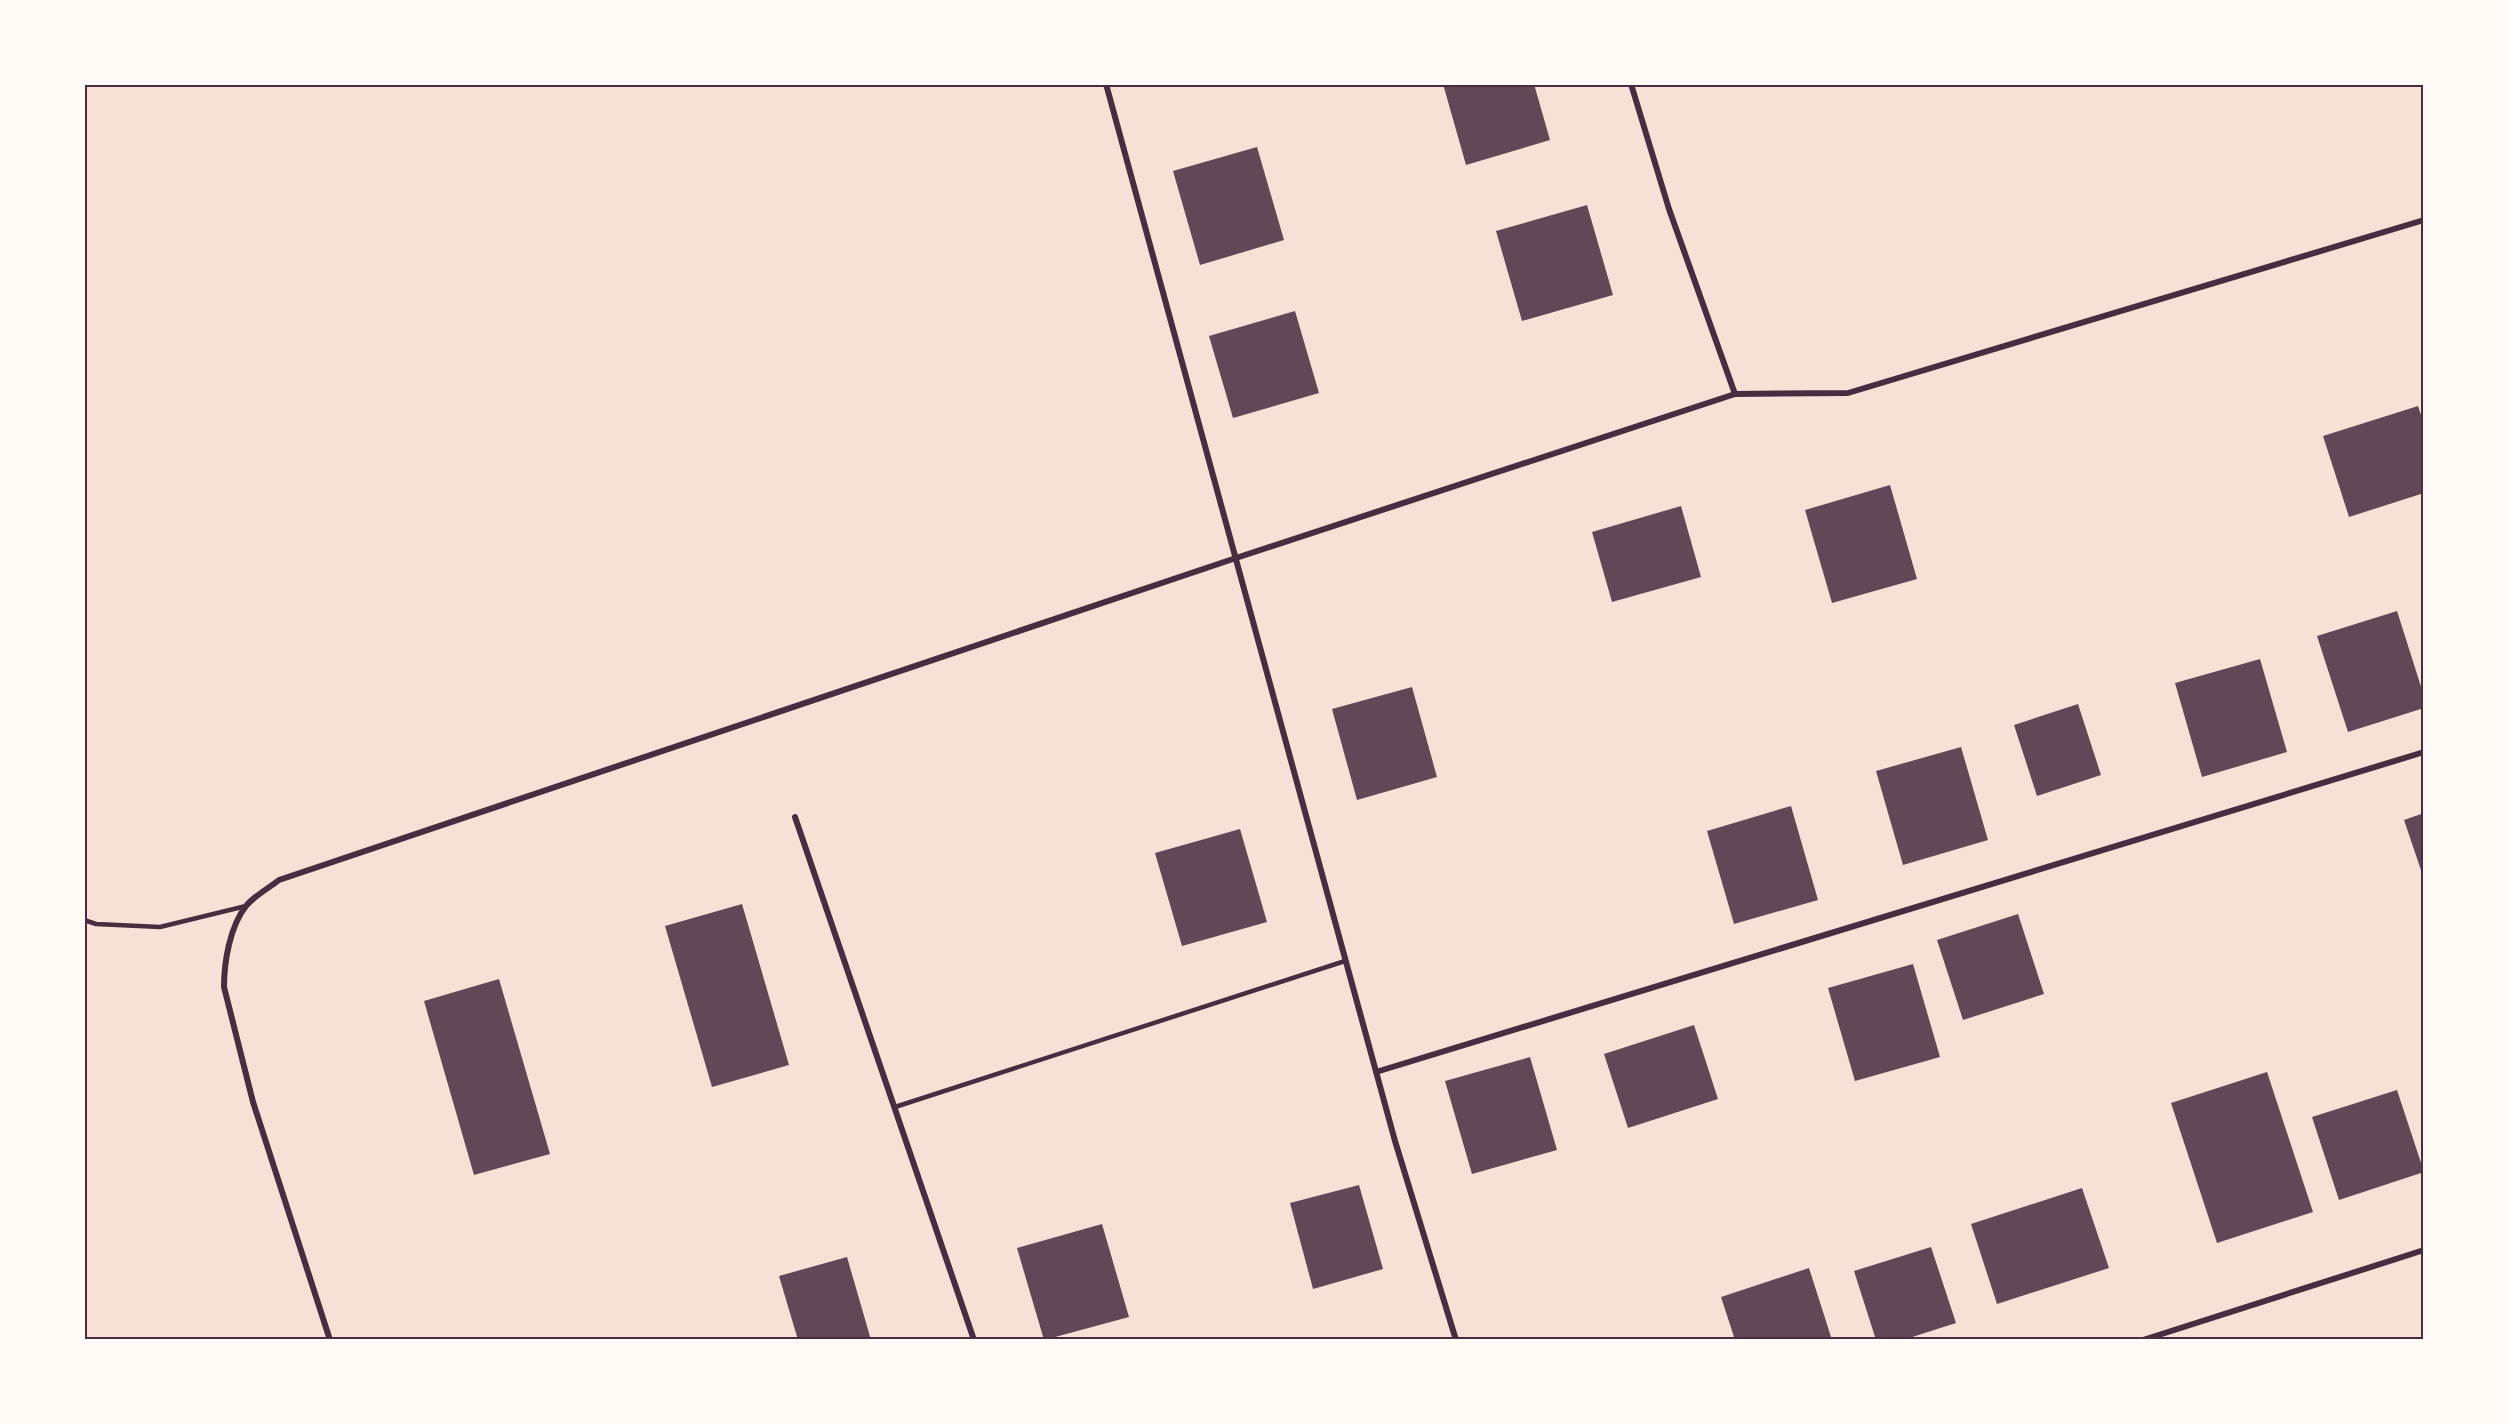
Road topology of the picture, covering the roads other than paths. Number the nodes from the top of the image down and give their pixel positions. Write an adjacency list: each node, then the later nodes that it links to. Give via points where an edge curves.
1 (1106, 84): 5 (street)
2 (1631, 84): 4 (street, via 1669,209)
3 (2424, 220): 4 (street, via 1848,393)
4 (1735, 394): 5 (street)
5 (1236, 558): 8 (street, via 279,880); 10 (street)
6 (2424, 752): 11 (street)
7 (795, 817): 12 (street)
8 (246, 906): 9 (lane, via 160,927); 14 (street, via 229,941 224,987 253,1102)
9 (84, 920)
10 (1345, 961): 11 (street); 12 (lane)
11 (1376, 1072): 16 (street)
12 (895, 1107): 15 (street)
13 (2424, 1250): 17 (street)
14 (330, 1340)
15 (974, 1340)
16 (1456, 1340)
17 (2143, 1340)

